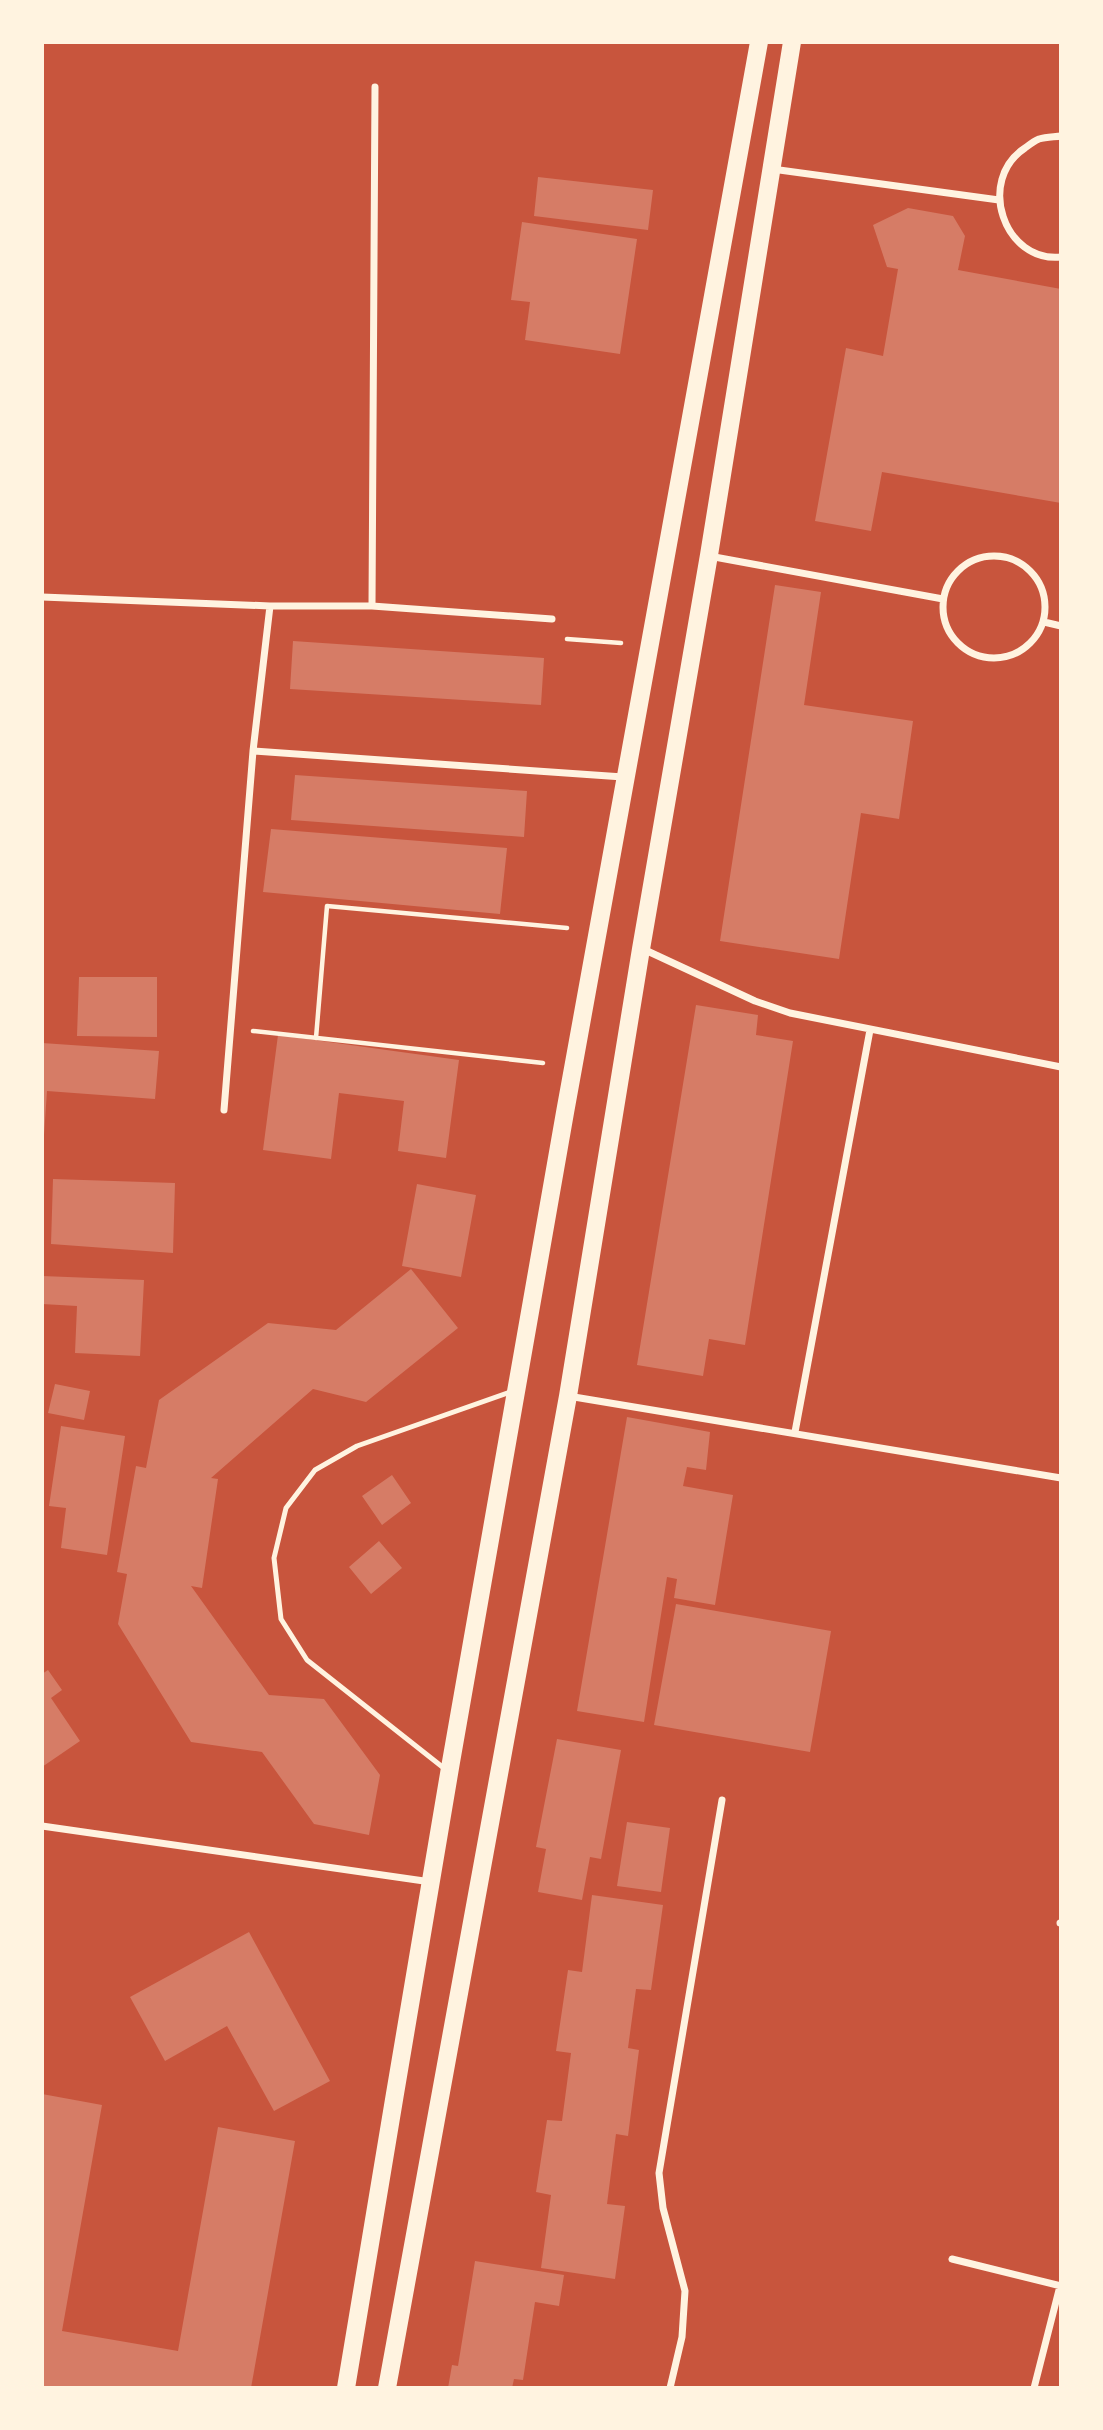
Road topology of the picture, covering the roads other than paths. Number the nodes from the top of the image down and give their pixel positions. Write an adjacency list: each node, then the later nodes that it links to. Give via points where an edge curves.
1 (759, 42): 17 (main road)
2 (792, 42): 5 (main road)
3 (375, 86): 12 (street)
4 (1061, 136): 6 (street, via 1038,139 1016,153 1002,175)
5 (772, 169): 6 (street); 8 (main road)
6 (999, 200): 7 (street, via 1004,222 1016,240 1035,252)
7 (1061, 257)
8 (709, 555): 10 (street); 18 (main road)
9 (42, 597): 11 (street)
10 (943, 598): 14 (street, via 947,629 963,649 987,659 1012,656 1033,642); 14 (street, via 952,576 971,560 994,555 1018,560 1036,576 1046,598)
11 (270, 606): 12 (street); 16 (street)
12 (372, 606): 13 (street)
13 (552, 619)
14 (1044, 622): 15 (street)
15 (1061, 626)
16 (253, 751): 17 (street); 21 (street)
17 (625, 777): 22 (main road)
18 (641, 949): 19 (street, via 755,1001); 23 (main road)
19 (870, 1030): 20 (street); 24 (street)
20 (1061, 1067)
21 (224, 1110)
22 (516, 1390): 26 (main road); 26 (lane, via 357,1446 315,1470 286,1508 274,1558 281,1619 307,1660)
23 (568, 1396): 24 (street); 33 (main road)
24 (795, 1432): 25 (street)
25 (1061, 1478)
26 (449, 1772): 29 (main road)
27 (722, 1800): 34 (street, via 659,2173 663,2208 685,2291 682,2337)
28 (42, 1826): 29 (street)
29 (431, 1882): 32 (main road)
30 (952, 2259): 31 (street)
31 (1061, 2286): 35 (street)
32 (346, 2388)
33 (387, 2388)
34 (670, 2388)
35 (1034, 2388)

